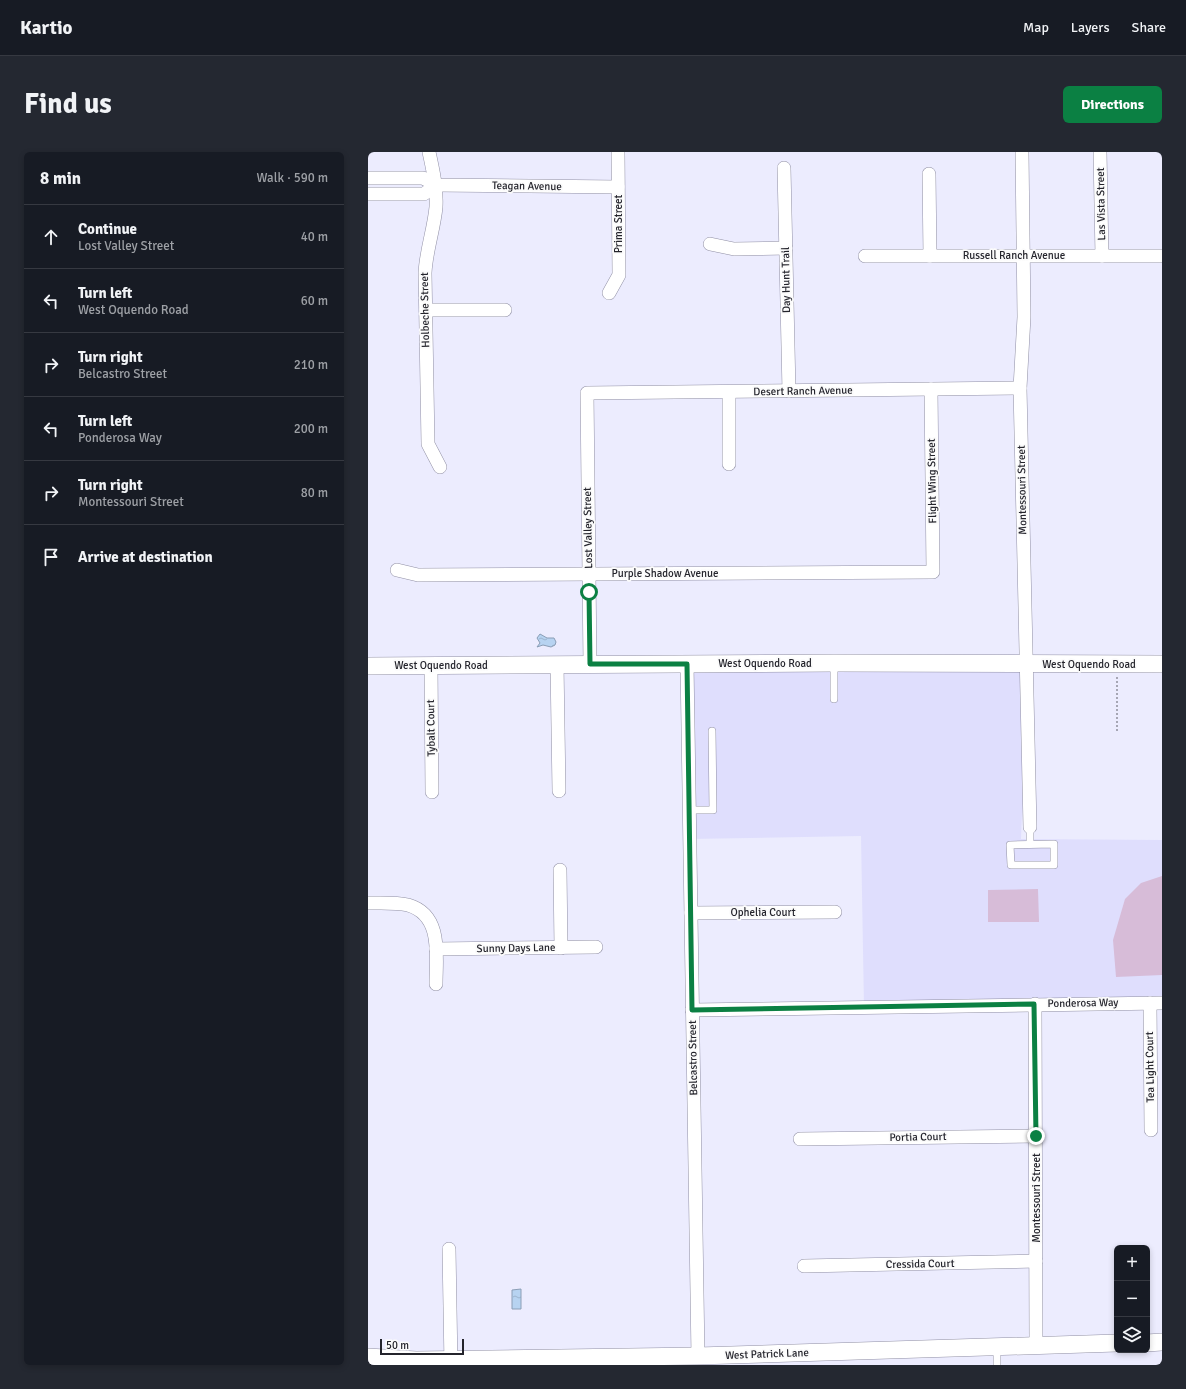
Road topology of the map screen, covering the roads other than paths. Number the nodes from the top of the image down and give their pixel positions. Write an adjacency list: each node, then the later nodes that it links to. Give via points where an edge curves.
1 (428, 152): 9 (street, Holbeche Street)
2 (618, 152): 10 (street, Prima Street)
3 (1022, 152): 15 (street, Montessouri Street)
4 (1100, 152): 18 (street, Las Vista Street)
5 (784, 168): 14 (street, Day Hunt Trail)
6 (929, 174): 17 (street)
7 (368, 178): 8 (street, Teagan Avenue)
8 (406, 178): 9 (street, Teagan Avenue, via 423,178); 12 (lane)
9 (436, 185): 10 (street, Teagan Avenue); 12 (street, Teagan Avenue, via 424,194); 21 (street, Holbeche Street, via 436,208 425,258)
10 (618, 187): 20 (street, Prima Street, via 619,275)
11 (368, 194): 12 (street, Teagan Avenue)
12 (406, 194)
13 (710, 244): 14 (street, via 734,249)
14 (786, 248): 25 (street, Day Hunt Trail)
15 (1024, 255): 17 (street, Russell Ranch Avenue); 18 (street, Russell Ranch Avenue); 23 (street, Montessouri Street)
16 (865, 256): 17 (street, Russell Ranch Avenue)
17 (930, 256)
18 (1102, 256): 19 (street, Russell Ranch Avenue)
19 (1162, 256)
20 (609, 293)
21 (426, 310): 22 (street); 29 (street, Holbeche Street, via 428,444)
22 (505, 310)
23 (1020, 388): 24 (street, Desert Ranch Avenue); 34 (street, Montessouri Street)
24 (931, 389): 25 (street, Desert Ranch Avenue); 31 (street, Flight Wing Street)
25 (789, 391): 26 (street, Desert Ranch Avenue)
26 (729, 392): 27 (street, Desert Ranch Avenue); 28 (street)
27 (587, 393): 32 (street, Lost Valley Street)
28 (729, 464)
29 (440, 467)
30 (397, 570): 32 (street, Purple Shadow Avenue, via 418,575)
31 (933, 572): 32 (street, Purple Shadow Avenue)
32 (589, 574): 36 (street, Lost Valley Street)
33 (834, 663): 34 (street, West Oquendo Road); 37 (street, West Oquendo Road); 41 (lane)
34 (1026, 663): 38 (street, West Oquendo Road); 46 (street, Montessouri Street)
35 (557, 664): 36 (street, West Oquendo Road); 39 (street, West Oquendo Road); 43 (street)
36 (590, 664): 37 (street, West Oquendo Road)
37 (687, 664): 45 (street, Belcastro Street)
38 (1162, 664)
39 (431, 665): 40 (street, West Oquendo Road); 44 (street, Tybalt Court)
40 (368, 666)
41 (834, 699)
42 (712, 731): 45 (lane, via 713,810)
43 (560, 791)
44 (432, 792)
45 (689, 810): 51 (street, Belcastro Street)
46 (1030, 827): 47 (lane)
47 (1030, 844): 47 (lane, via 1010,845 1011,865 1054,865 1054,844)
48 (560, 870): 53 (street)
49 (368, 903): 54 (street, via 400,904 419,910 432,924)
50 (835, 912): 51 (street, Ophelia Court)
51 (691, 913): 58 (street, Belcastro Street)
52 (596, 947): 53 (street, Sunny Days Lane)
53 (562, 948): 54 (street, Sunny Days Lane)
54 (436, 949): 55 (street)
55 (436, 984)
56 (1156, 1003): 57 (street, Ponderosa Way); 59 (street, Tea Light Court)
57 (1034, 1004): 58 (street, Ponderosa Way); 60 (street, Montessouri Street)
58 (692, 1010): 71 (street, Belcastro Street)
59 (1151, 1130)
60 (1036, 1136): 61 (street, Portia Court); 63 (street, Montessouri Street)
61 (800, 1139)
62 (449, 1249): 72 (street)
63 (1036, 1261): 64 (street, Cressida Court); 68 (street, Montessouri Street)
64 (804, 1266)
65 (1162, 1342): 67 (street)
66 (1114, 1343): 68 (street, West Patrick Lane)
67 (1150, 1343)
68 (1036, 1345): 69 (street, West Patrick Lane)
69 (997, 1346): 71 (street, West Patrick Lane); 73 (lane)
70 (368, 1357): 72 (street, West Patrick Lane)
71 (698, 1360): 72 (street, West Patrick Lane)
72 (451, 1362)
73 (997, 1365)

